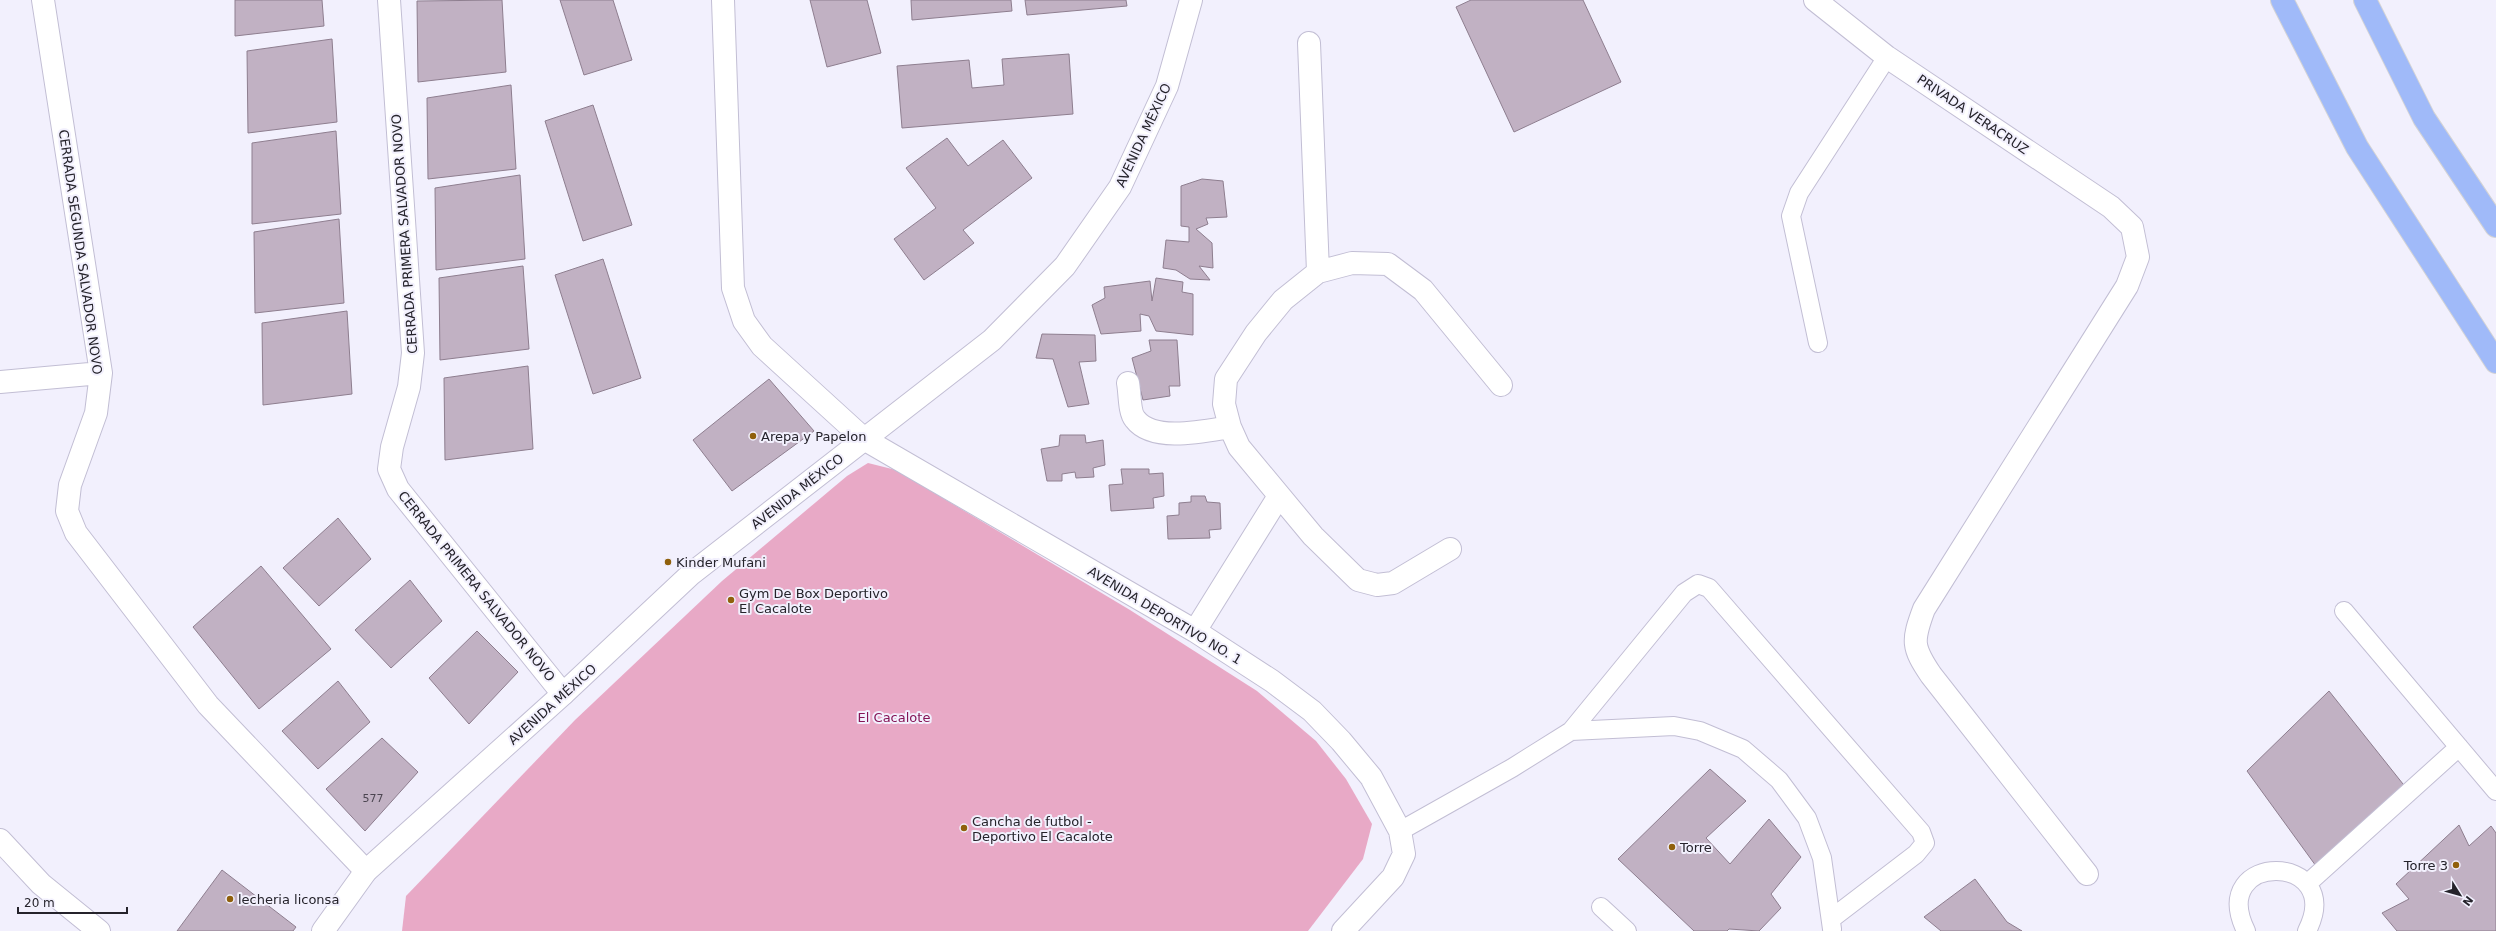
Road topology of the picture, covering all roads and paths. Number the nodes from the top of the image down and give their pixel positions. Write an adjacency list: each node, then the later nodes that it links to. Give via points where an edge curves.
1 (43, 0): 14 (street, CERRADA SEGUNDA SALVADOR NOVO)
2 (389, 0): 24 (street, CERRADA PRIMERA SALVADOR NOVO, via 413,353 409,387 392,447 389,469 398,489)
3 (723, 0): 19 (street, AVENIDA DEPORTIVO NO. 1, via 733,288 744,321 762,346)
4 (1191, 0): 19 (street, AVENIDA MÉXICO, via 1167,86 1120,187 1065,266 992,340)
5 (1814, 0): 9 (street, PRIVADA VERACRUZ)
6 (2282, 0): 13 (highway, via 2357,147)
7 (2365, 0): 10 (highway, via 2424,118)
8 (1309, 43): 11 (street)
9 (1887, 57): 12 (lane, via 1799,194 1791,216); 31 (street, PRIVADA VERACRUZ, via 2111,207 2132,227 2138,257 2128,286 1924,609 1915,634 1918,655 1931,676)
10 (2496, 226)
11 (1318, 272): 17 (street, via 1352,263 1388,264 1422,290); 18 (street, via 1283,300 1256,333 1226,378 1224,404)
12 (1818, 343)
13 (2496, 362)
14 (101, 373): 15 (street); 30 (street, CERRADA SEGUNDA SALVADOR NOVO, via 96,413 70,485 66,511 76,532 208,705)
15 (0, 382)
16 (1128, 383): 18 (street, via 1134,418 1141,425 1153,430 1179,434)
17 (1501, 385)
18 (1230, 427): 20 (street, via 1239,447)
19 (864, 439): 23 (street, AVENIDA DEPORTIVO NO. 1); 24 (street, AVENIDA MÉXICO, via 691,574)
20 (1279, 496): 21 (street, via 1313,536 1358,580 1376,585 1393,583); 23 (street)
21 (1450, 549)
22 (2344, 611): 26 (lane)
23 (1195, 631): 28 (street, AVENIDA DEPORTIVO NO. 1, via 1272,681 1312,712 1371,777)
24 (564, 694): 30 (street, AVENIDA MÉXICO)
25 (1571, 731): 28 (lane, via 1512,768); 34 (lane, via 1674,726 1700,731 1743,750 1779,780 1807,818 1822,858); 34 (lane, via 1684,593 1698,584 1709,588 1921,832 1925,843 1916,854)
26 (2459, 747): 27 (lane); 32 (lane)
27 (2496, 791)
28 (1400, 831): 37 (street, AVENIDA DEPORTIVO NO. 1, via 1404,854 1393,877)
29 (0, 840): 35 (street, via 41,884)
30 (366, 871): 36 (street, AVENIDA MÉXICO)
31 (2087, 874)
32 (2306, 884): 39 (lane, via 2293,874 2277,870 2260,873 2246,884 2238,899 2238,916); 40 (lane, via 2314,900 2314,917)
33 (1601, 907): 38 (lane)
34 (1832, 925)
35 (99, 931)
36 (323, 931)
37 (1343, 931)
38 (1627, 931)
39 (2246, 931)
40 (2307, 931)

